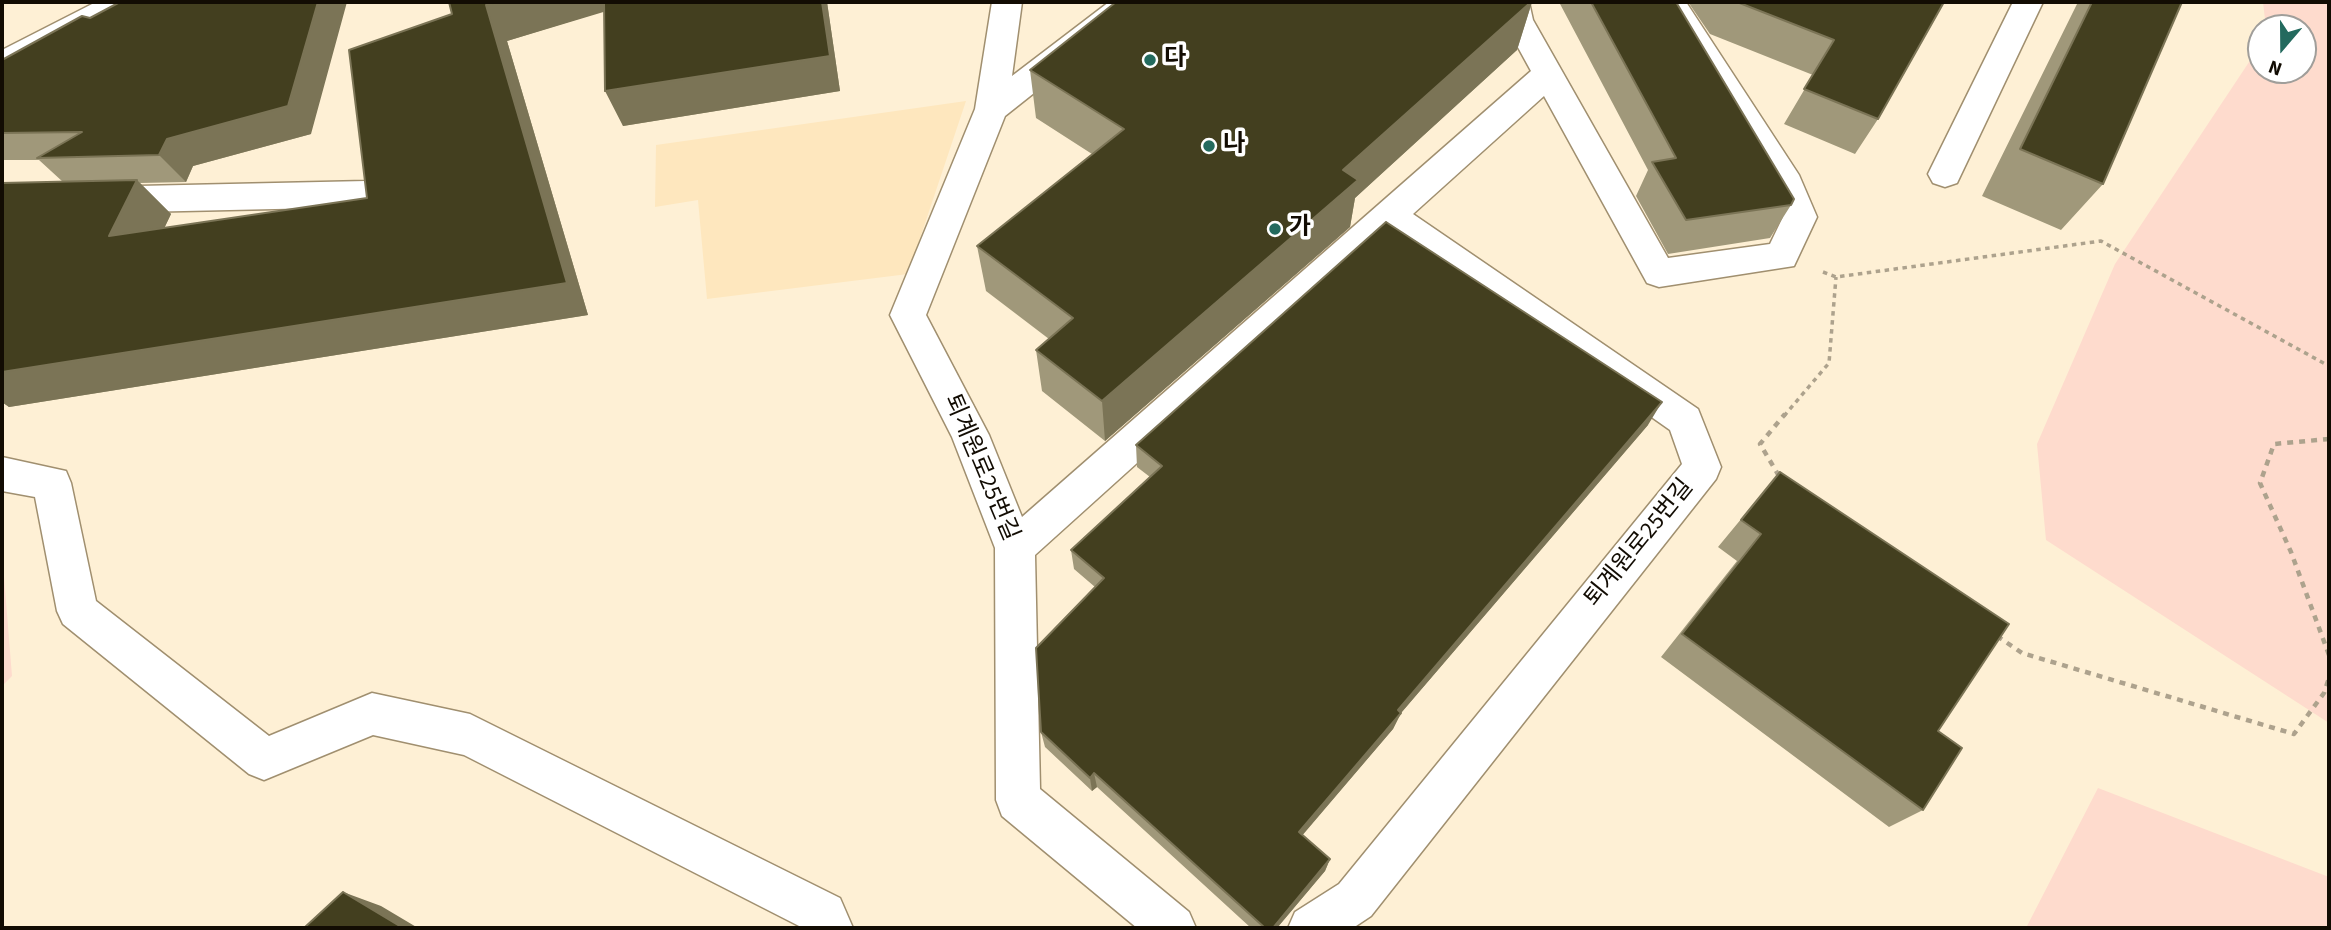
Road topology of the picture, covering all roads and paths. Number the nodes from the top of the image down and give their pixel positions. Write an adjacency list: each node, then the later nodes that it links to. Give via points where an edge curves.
1 (57, 2): 8 (street)
2 (121, 2): 8 (street)
3 (1007, 2): 11 (street, 퇴계원로25번길)
4 (1129, 2): 11 (street)
5 (1514, 2): 10 (street, via 1518,20)
6 (1671, 2): 16 (street, via 1787,184 1800,217)
7 (2028, 2): 12 (street)
8 (52, 36): 9 (street)
9 (2, 63)
10 (1548, 74): 15 (street); 16 (street, via 1659,273)
11 (991, 109): 22 (street, 퇴계원로25번길, via 908,315 970,435)
12 (1945, 174)
13 (366, 194): 14 (street)
14 (2, 202)
15 (1390, 216): 22 (street); 28 (street, 퇴계원로25번길, via 1685,420 1702,467 1355,900)
16 (1782, 257): 17 (path)
17 (1836, 277): 18 (path, via 2101,242); 21 (path, via 1829,363 1760,444)
18 (2329, 366)
19 (2329, 439): 24 (path, via 2274,444 2260,483)
20 (2, 474): 26 (street, via 52,483 78,611 264,759 372,715 470,735 824,914)
21 (1785, 484)
22 (1015, 548): 27 (street, 퇴계원로25번길, via 1018,800)
23 (1990, 632): 25 (path, via 2022,653 2294,734 2324,693)
24 (2329, 655)
25 (2329, 678)
26 (830, 928)
27 (1173, 928)
28 (1311, 928)

